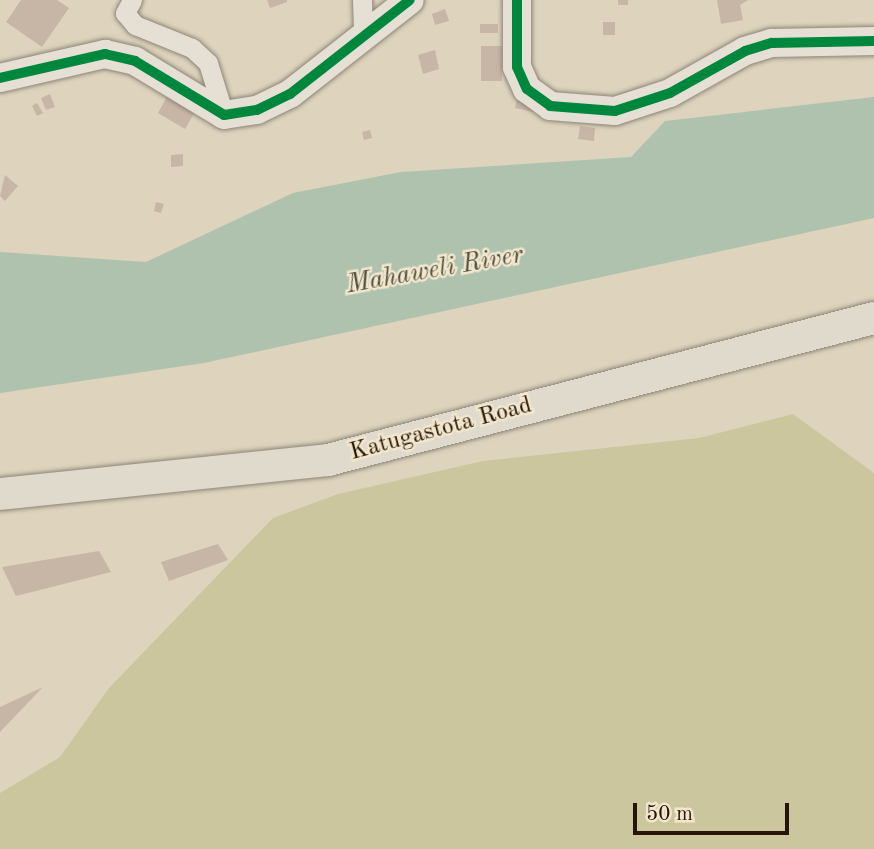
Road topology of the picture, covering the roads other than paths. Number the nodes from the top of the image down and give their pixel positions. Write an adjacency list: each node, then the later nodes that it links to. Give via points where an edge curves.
1 (132, 0): 8 (street, via 125,13 135,25 192,48 208,63)
2 (362, 0): 5 (street)
3 (410, 0): 5 (street)
4 (517, 0): 6 (street, via 517,67 527,89 550,106 615,111 670,93 772,43)
5 (363, 34): 8 (street, via 290,94 257,110)
6 (874, 41)
7 (0, 78): 8 (street, via 105,54 135,61)
8 (224, 115)
9 (874, 318): 10 (main road, Katugastota Road, via 328,460)
10 (0, 494)

